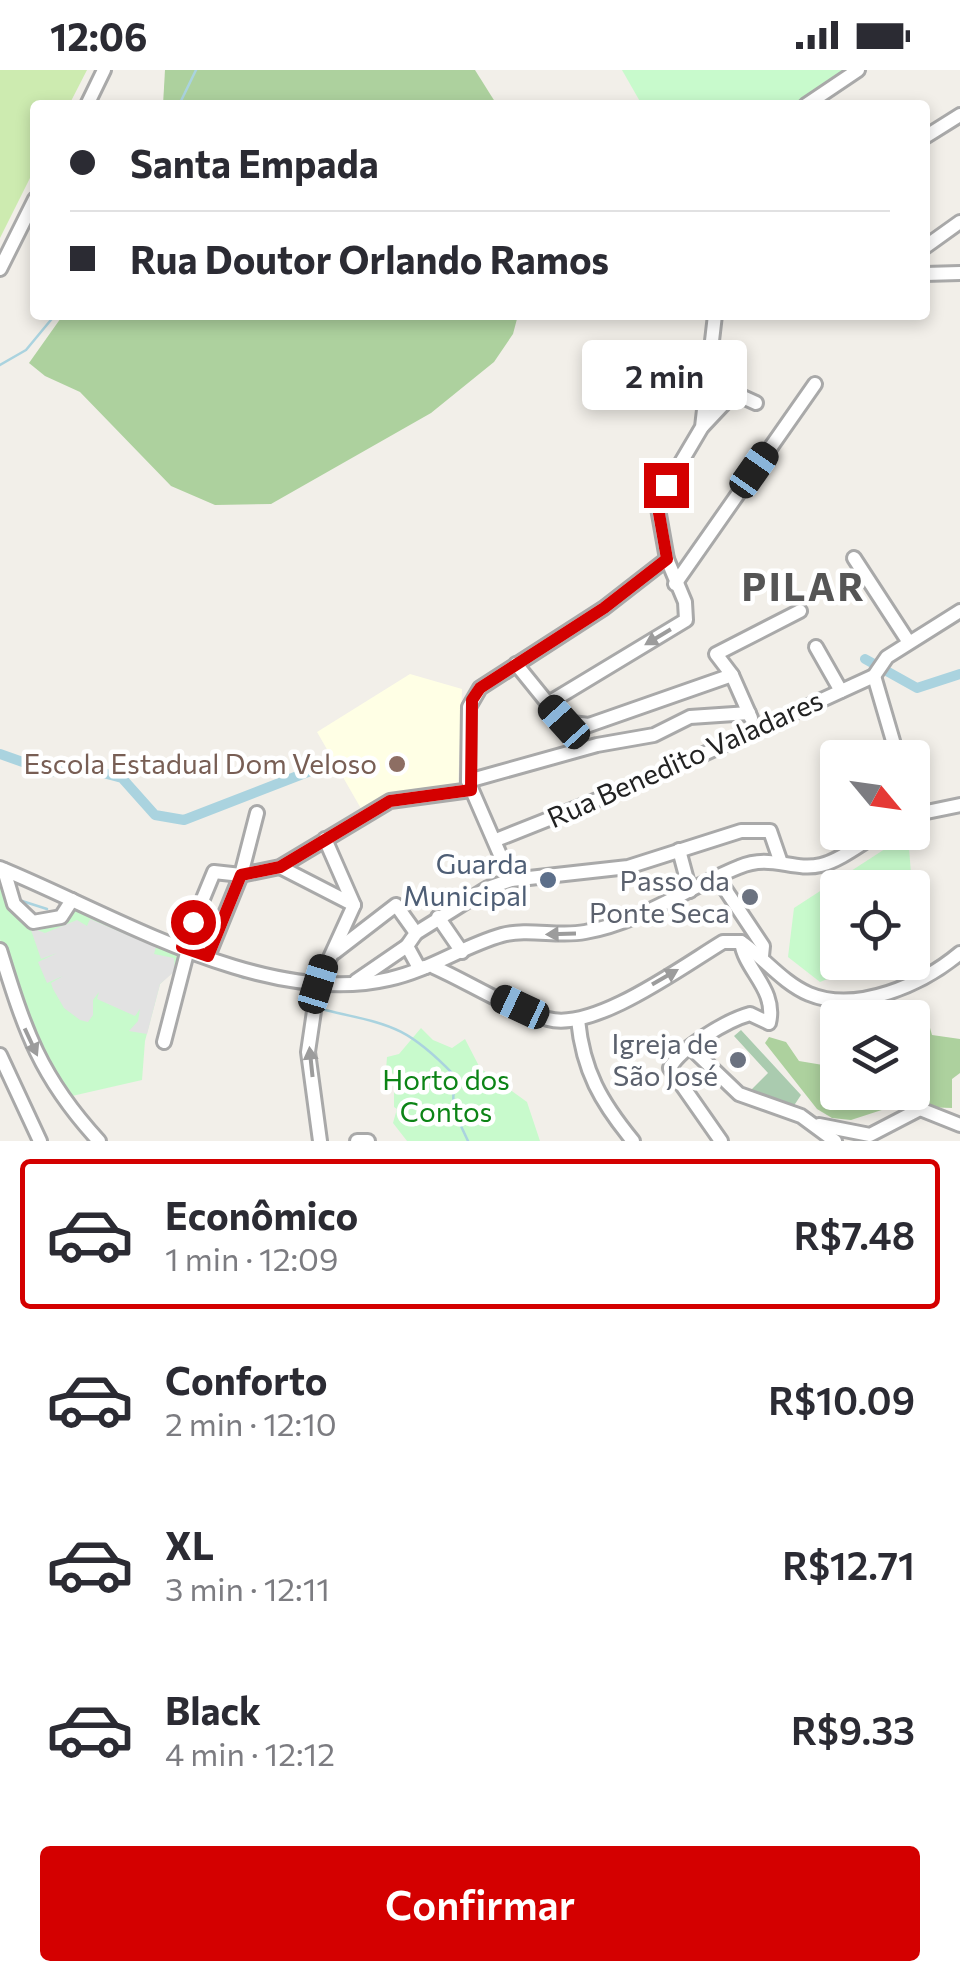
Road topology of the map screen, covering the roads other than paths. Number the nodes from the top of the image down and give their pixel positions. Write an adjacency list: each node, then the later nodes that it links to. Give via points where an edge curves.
1 (104, 70): 3 (street)
2 (858, 70): 4 (street)
3 (89, 100)
4 (813, 100)
5 (960, 115): 6 (street)
6 (930, 133)
7 (30, 212): 10 (street)
8 (960, 222): 9 (street)
9 (930, 243)
10 (0, 269)
11 (960, 273): 12 (street)
12 (930, 274)
13 (715, 320): 14 (street)
14 (710, 381): 16 (street); 18 (street)
15 (814, 384): 21 (street)
16 (734, 394): 17 (street); 18 (street)
17 (756, 404)
18 (702, 427): 20 (street, via 657,502)
19 (854, 558): 24 (street)
20 (667, 559): 21 (street); 26 (street)
21 (675, 584): 30 (street, one-way to 30, via 686,602 686,620)
22 (800, 610): 27 (street, via 716,654)
23 (960, 611): 24 (street)
24 (908, 642): 28 (street)
25 (816, 647): 29 (street)
26 (516, 664): 30 (street); 34 (street, via 472,700)
27 (732, 675): 30 (street, via 589,725 564,722); 31 (street)
28 (875, 675): 29 (street, Rua Benedito Valadares); 33 (street)
29 (841, 690): 32 (street, Rua Benedito Valadares)
30 (547, 704)
31 (749, 713): 32 (street); 34 (street, via 690,717 654,735 597,745)
32 (755, 730): 39 (street, Rua Benedito Valadares)
33 (893, 740)
34 (470, 786): 38 (street, via 390,801); 39 (street)
35 (960, 805): 36 (street)
36 (930, 811)
37 (257, 813): 45 (street)
38 (325, 839): 43 (street); 50 (street)
39 (496, 840): 47 (street)
40 (679, 850): 42 (street, via 758,828 770,831); 47 (street, via 628,866); 48 (street)
41 (849, 850): 42 (street, via 822,865)
42 (780, 860): 46 (street, via 758,860)
43 (280, 867): 45 (street); 50 (street)
44 (2, 869): 49 (street); 49 (street, via 14,904 33,922 60,917)
45 (241, 875): 56 (street, via 214,872); 60 (street)
46 (717, 877): 48 (street); 61 (street, via 763,946)
47 (512, 880): 51 (street)
48 (690, 892): 58 (street, one-way to 58, via 620,924 582,933 505,934)
49 (72, 900): 56 (street)
50 (354, 905): 52 (street); 62 (street)
51 (438, 917): 53 (street); 58 (street)
52 (355, 932): 53 (street, via 396,905); 62 (street)
53 (416, 933): 55 (street)
54 (742, 942): 61 (street); 66 (street, one-way to 54, via 723,942); 68 (street, via 762,979 770,1023 741,1016)
55 (407, 946): 63 (street, via 419,968); 64 (street)
56 (185, 948): 60 (street); 67 (street)
57 (0, 950): 73 (street, one-way to 73, via 27,1037 59,1098)
58 (462, 952): 63 (street)
59 (960, 953): 61 (street, via 893,990 836,1002 786,981)
60 (208, 956): 65 (street)
61 (762, 956)
62 (325, 962): 65 (street)
63 (434, 967): 64 (street); 66 (street, via 549,1020)
64 (348, 982): 65 (street)
65 (318, 984): 74 (street, one-way to 65, via 308,1052)
66 (578, 1020): 77 (street, via 593,1088)
67 (164, 1042)
68 (691, 1048): 70 (street, via 739,1094); 78 (street, via 670,1068)
69 (0, 1055): 72 (street)
70 (810, 1122): 71 (street, via 870,1134 920,1109); 79 (street)
71 (960, 1125)
72 (40, 1141)
73 (99, 1141)
74 (320, 1141)
75 (357, 1141): 76 (street)
76 (368, 1141)
77 (633, 1141)
78 (722, 1141)
79 (835, 1141)

